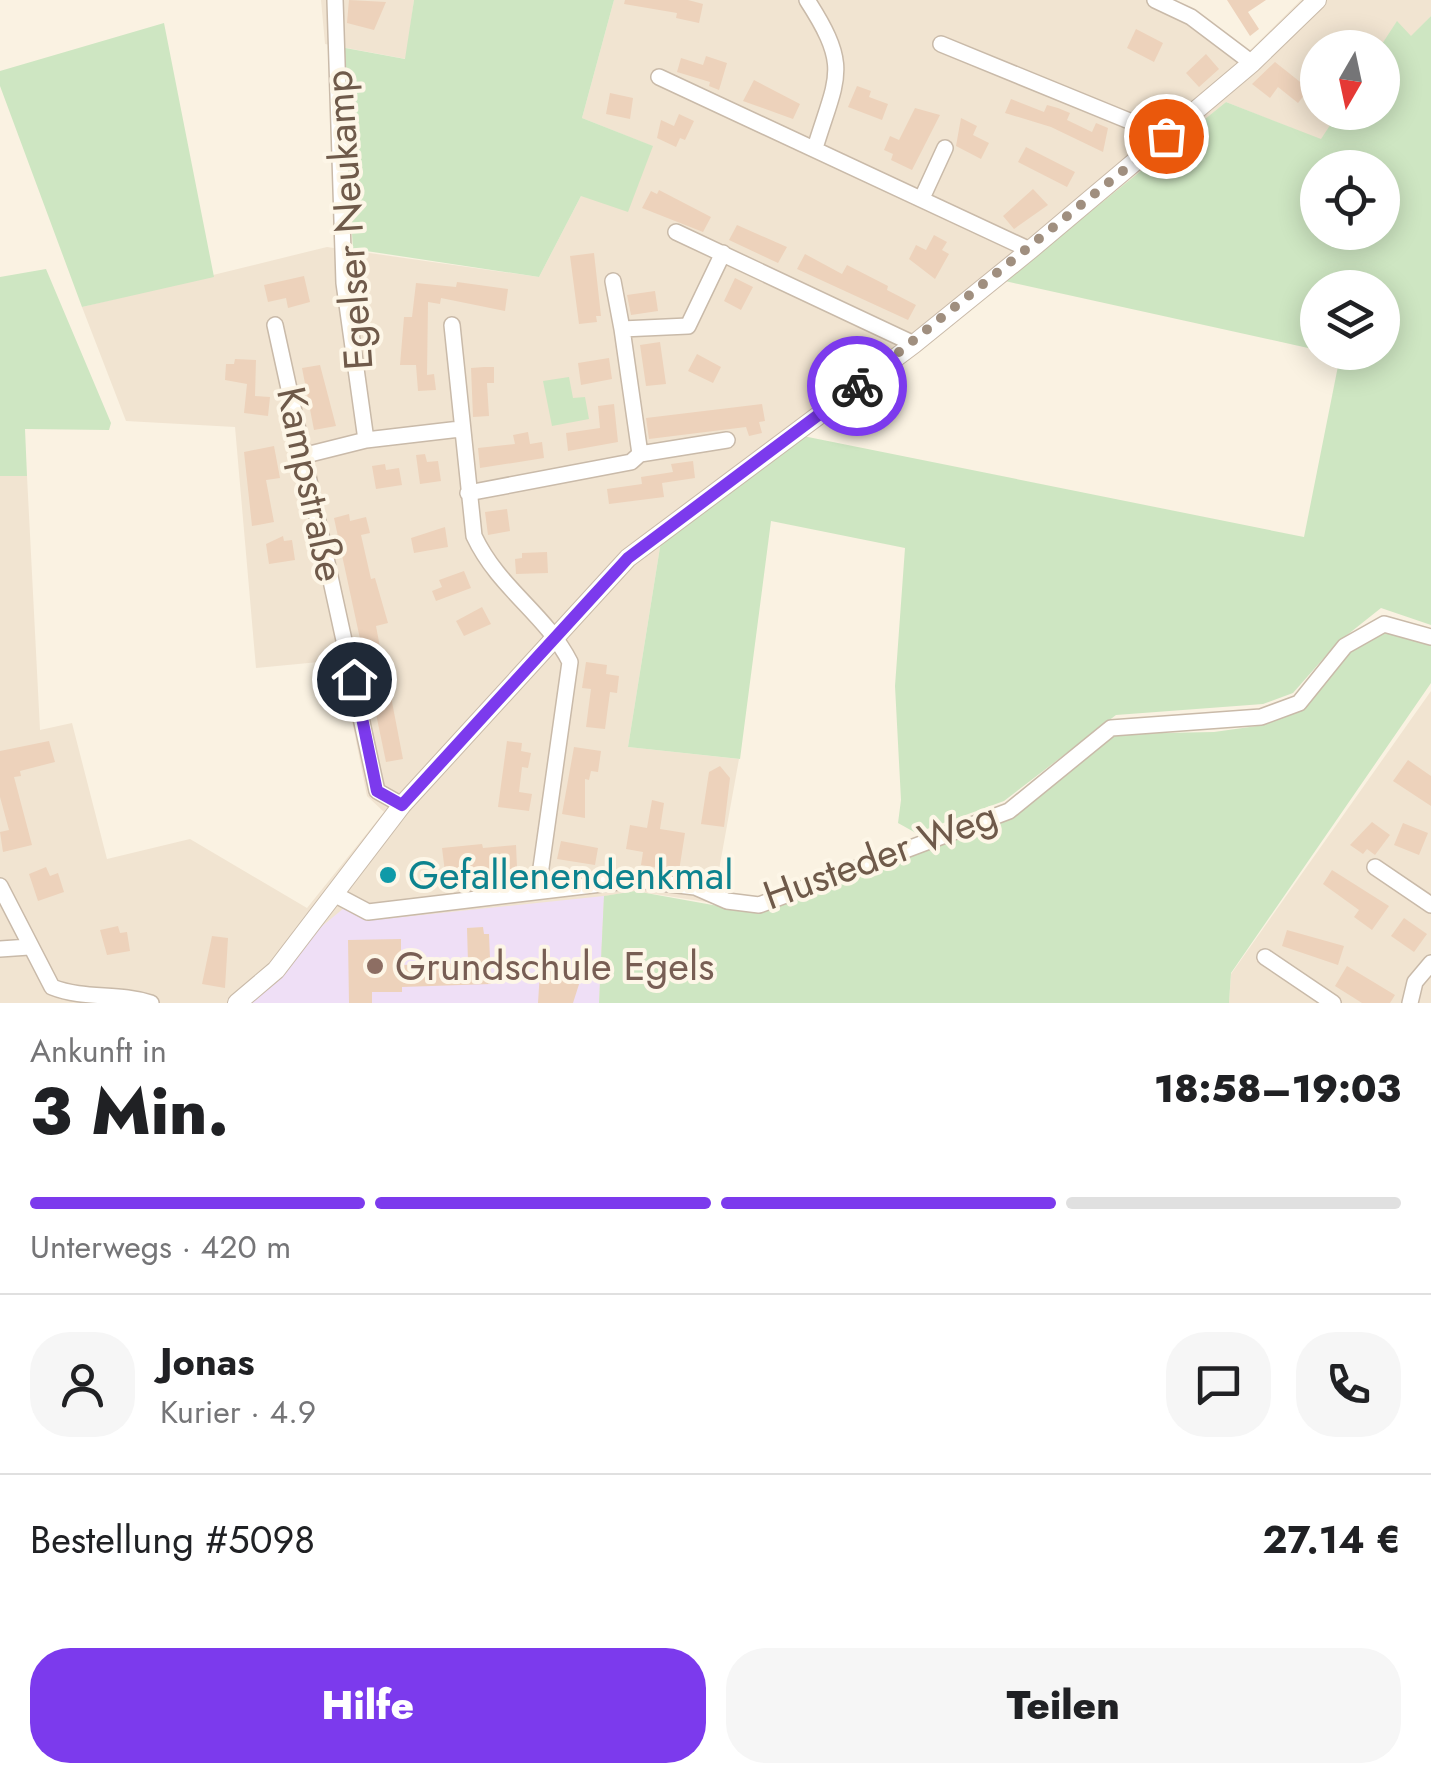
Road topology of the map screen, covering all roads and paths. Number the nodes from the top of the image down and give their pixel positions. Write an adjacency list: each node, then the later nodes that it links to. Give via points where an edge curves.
1 (335, 0): 21 (street, Egelser Neukamp, via 344,284)
2 (808, 0): 9 (street, via 839,70)
3 (1156, 0): 6 (street)
4 (1316, 0): 6 (street)
5 (941, 44): 8 (street)
6 (1252, 63): 8 (street)
7 (660, 77): 9 (street)
8 (1166, 136): 13 (street)
9 (814, 148): 11 (street)
10 (945, 148): 11 (street)
11 (922, 198): 13 (street)
12 (676, 232): 14 (street)
13 (1030, 250): 19 (street)
14 (723, 253): 18 (street, via 688,326); 19 (street)
15 (613, 281): 18 (street)
16 (275, 325): 23 (street, Kampstraße)
17 (452, 325): 20 (street)
18 (622, 329): 24 (street)
19 (914, 344): 26 (street, via 628,558)
20 (460, 428): 21 (street); 25 (street)
21 (366, 440): 23 (street)
22 (727, 440): 24 (street)
23 (306, 454): 28 (street, Kampstraße, via 377,791)
24 (635, 458): 25 (street)
25 (468, 493): 26 (street, via 474,536 488,566)
26 (556, 635): 28 (street); 31 (street, via 570,662)
27 (1431, 636): 31 (street, Husteder Weg, via 1384,624 1344,646 1299,704 1260,717 1111,728 1009,811 759,904 634,880)
28 (402, 805): 32 (street)
29 (1375, 867): 33 (street)
30 (0, 886): 34 (street)
31 (538, 889): 32 (street, Husteder Weg, via 368,912)
32 (334, 894): 38 (street, via 276,970)
33 (1431, 906)
34 (29, 946): 35 (street); 39 (street, via 52,988)
35 (0, 949)
36 (1265, 956): 40 (street)
37 (1431, 963): 41 (street, via 1415,982)
38 (241, 1002)
39 (151, 1003)
40 (1333, 1003)
41 (1410, 1003)

